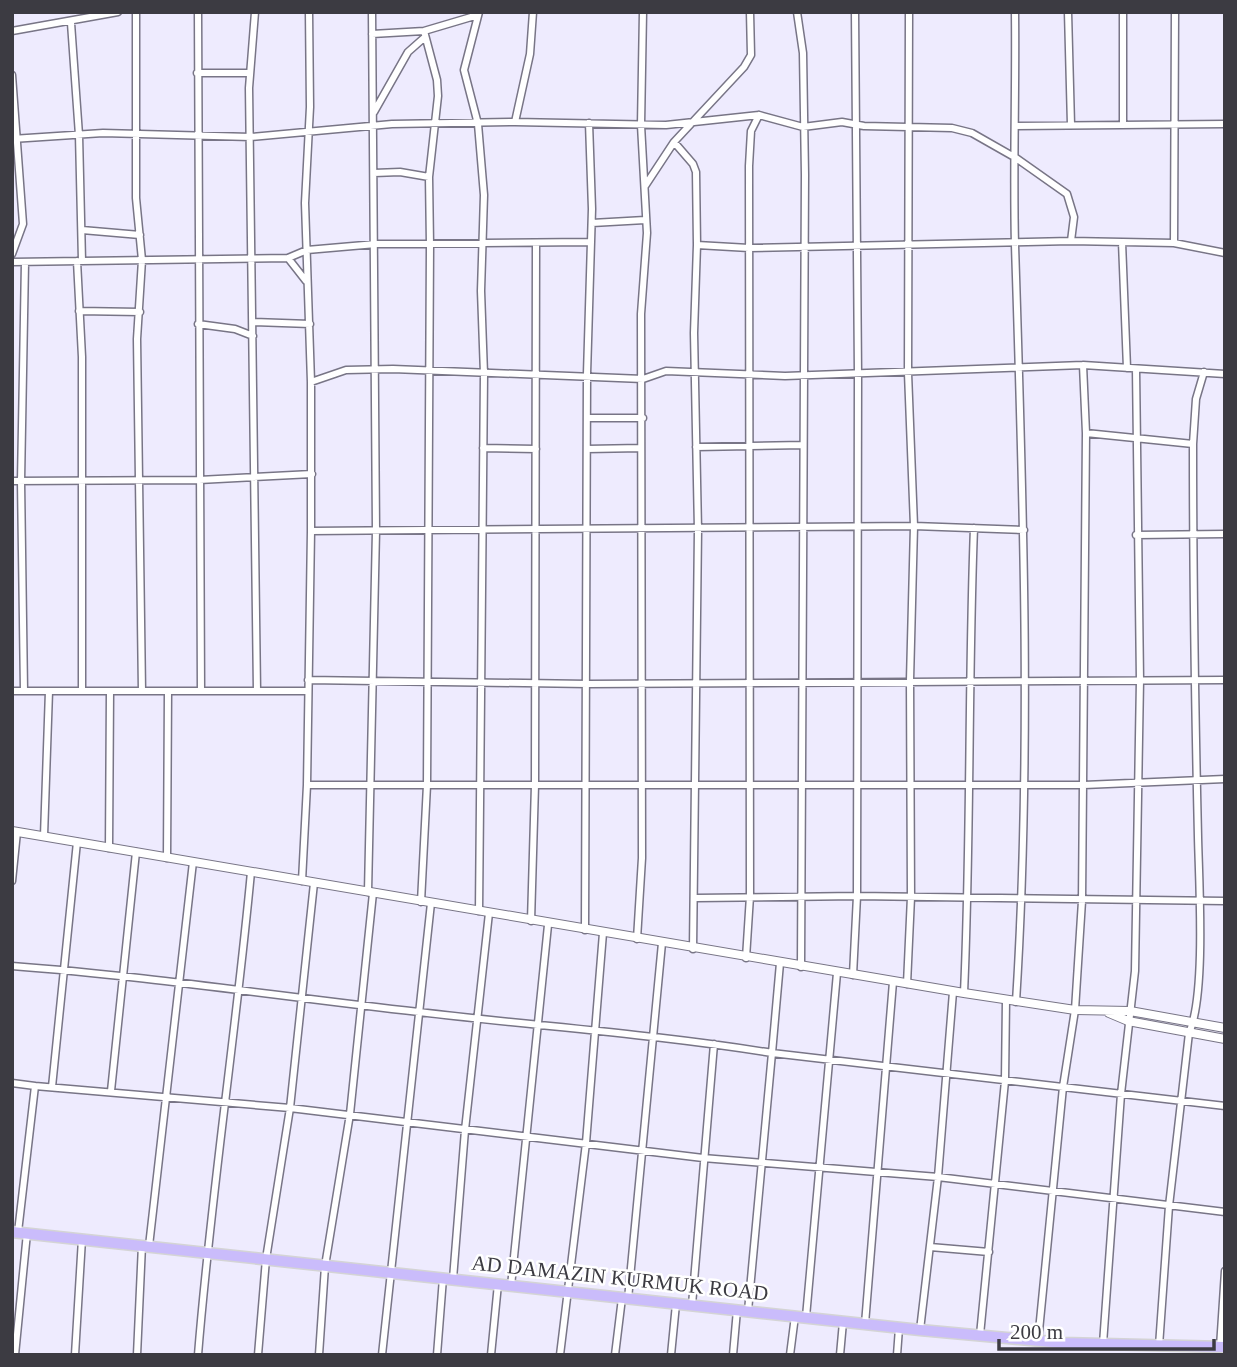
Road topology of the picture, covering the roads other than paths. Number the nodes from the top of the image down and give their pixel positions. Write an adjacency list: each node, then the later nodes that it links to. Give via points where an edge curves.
1 (118, 12): 18 (street)
2 (136, 12): 44 (street)
3 (198, 12): 22 (street)
4 (255, 12): 23 (street)
5 (309, 12): 42 (street)
6 (372, 12): 20 (street)
7 (533, 12): 27 (street, via 530,54)
8 (643, 12): 37 (street)
9 (750, 12): 29 (street, via 751,55 715,102)
10 (797, 12): 41 (street, via 803,53)
11 (855, 12): 32 (street)
12 (909, 12): 39 (street)
13 (1016, 12): 40 (street)
14 (1068, 12): 38 (street)
15 (1123, 12): 33 (street)
16 (1175, 12): 34 (street)
17 (478, 14): 21 (street); 31 (street, via 464,70)
18 (71, 23): 19 (street); 43 (street)
19 (12, 31)
20 (372, 34): 21 (street); 25 (street)
21 (424, 34): 25 (street, via 408,52); 30 (street, via 438,80)
22 (197, 73): 23 (street); 45 (street)
23 (250, 73): 46 (street)
24 (12, 75): 47 (street)
25 (374, 113): 36 (street)
26 (759, 115): 29 (street); 41 (street); 70 (street, via 751,131)
27 (515, 122): 28 (street); 31 (street)
28 (589, 122): 37 (street); 54 (street)
29 (692, 123): 37 (street); 48 (street)
30 (434, 124): 31 (street); 36 (street); 51 (street)
31 (478, 124): 63 (street)
32 (857, 124): 39 (street); 41 (street); 69 (street)
33 (1124, 124): 34 (street); 38 (street)
34 (1174, 124): 35 (street); 61 (street)
35 (1225, 124)
36 (375, 125): 42 (street); 50 (street)
37 (641, 125): 52 (street)
38 (1071, 125): 40 (street)
39 (908, 126): 49 (street, via 962,129); 65 (street)
40 (1016, 126): 49 (street)
41 (803, 127): 68 (street)
42 (309, 130): 46 (street); 71 (street)
43 (79, 135): 44 (street); 47 (street); 55 (street)
44 (136, 135): 45 (street); 56 (street)
45 (197, 136): 46 (street); 75 (street)
46 (251, 137): 74 (street)
47 (15, 139): 73 (street, via 23,224)
48 (674, 142): 52 (street); 67 (street, via 696,173)
49 (1016, 158): 57 (street, via 1067,194 1074,217); 60 (street)
50 (374, 173): 51 (street); 62 (street)
51 (429, 177): 66 (street)
52 (643, 187): 53 (street)
53 (645, 220): 54 (street); 104 (street)
54 (592, 223): 58 (street)
55 (82, 230): 56 (street); 78 (street)
56 (140, 235): 77 (street)
57 (1071, 241): 59 (street); 60 (street)
58 (589, 242): 64 (street); 99 (street)
59 (1122, 242): 61 (street); 90 (street)
60 (1015, 243): 65 (street); 89 (street)
61 (1174, 243): 72 (street)
62 (376, 244): 66 (street); 71 (street); 91 (street)
63 (484, 244): 64 (street); 66 (street); 98 (street)
64 (536, 244): 102 (street)
65 (909, 244): 69 (street); 97 (street)
66 (430, 245): 93 (street)
67 (696, 245): 70 (street); 94 (street)
68 (803, 246): 69 (street); 70 (street); 96 (street)
69 (858, 246): 103 (street)
70 (749, 247): 100 (street)
71 (307, 250): 76 (street); 81 (street)
72 (1225, 253)
73 (12, 254)
74 (251, 257): 75 (street); 76 (street); 84 (street)
75 (198, 258): 77 (street); 85 (street)
76 (288, 258): 81 (street)
77 (142, 260): 78 (street); 83 (street)
78 (79, 261): 80 (street); 82 (street)
79 (12, 262): 80 (street)
80 (25, 262): 123 (street)
81 (308, 283): 86 (street)
82 (79, 311): 83 (street); 124 (street)
83 (140, 312): 120 (street)
84 (253, 322): 86 (street); 87 (street)
85 (198, 324): 87 (street); 121 (street)
86 (310, 324): 105 (street)
87 (253, 336): 119 (street)
88 (1083, 365): 89 (street); 90 (street); 108 (street)
89 (1021, 367): 97 (street); 131 (street)
90 (1128, 368): 92 (street)
91 (375, 369): 93 (street); 105 (street, via 346,370); 133 (street)
92 (1136, 369): 95 (street); 109 (street)
93 (429, 371): 98 (street); 134 (street)
94 (696, 372): 100 (street); 104 (street, via 666,371); 112 (street)
95 (1204, 372): 101 (street); 110 (street, via 1196,399)
96 (804, 373): 100 (street); 103 (street); 111 (street)
97 (908, 373): 103 (street); 125 (street)
98 (484, 374): 102 (street); 114 (street)
99 (587, 374): 102 (street); 104 (street); 106 (street)
100 (751, 374): 113 (street)
101 (1225, 374)
102 (538, 375): 116 (street)
103 (858, 375): 127 (street)
104 (643, 379): 107 (street)
105 (312, 383): 118 (street)
106 (587, 418): 107 (street); 117 (street)
107 (643, 418): 115 (street)
108 (1086, 433): 109 (street); 146 (street)
109 (1134, 439): 110 (street); 140 (street)
110 (1193, 444): 141 (street)
111 (803, 445): 113 (street); 126 (street)
112 (696, 447): 113 (street); 130 (street)
113 (750, 447): 129 (street)
114 (483, 448): 116 (street); 135 (street)
115 (640, 448): 117 (street); 138 (street)
116 (536, 449): 136 (street)
117 (587, 449): 137 (street)
118 (312, 474): 119 (street); 132 (street)
119 (255, 477): 121 (street); 168 (street)
120 (141, 480): 121 (street); 124 (street); 165 (street)
121 (199, 480): 167 (street)
122 (12, 481): 123 (street)
123 (21, 481): 124 (street); 161 (street)
124 (81, 481): 163 (street)
125 (914, 526): 127 (street); 128 (street); 143 (street)
126 (803, 528): 127 (street); 129 (street); 156 (street)
127 (857, 528): 151 (street)
128 (974, 528): 131 (street); 144 (street)
129 (750, 529): 130 (street); 155 (street)
130 (698, 530): 138 (street); 154 (street)
131 (1024, 530): 145 (street)
132 (311, 531): 133 (street); 142 (street)
133 (376, 531): 134 (street); 150 (street)
134 (428, 531): 135 (street); 152 (street)
135 (481, 531): 136 (street); 153 (street)
136 (533, 531): 137 (street); 157 (street)
137 (588, 531): 138 (street); 159 (street)
138 (641, 531): 158 (street)
139 (1225, 534): 141 (street)
140 (1136, 535): 141 (street); 147 (street)
141 (1193, 535): 148 (street)
142 (308, 680): 150 (street); 169 (street)
143 (910, 680): 144 (street); 151 (street); 184 (street)
144 (969, 680): 145 (street); 185 (street)
145 (1026, 680): 146 (street); 186 (street)
146 (1084, 680): 147 (street); 187 (street)
147 (1140, 680): 148 (street); 172 (street)
148 (1195, 680): 149 (street); 171 (street)
149 (1225, 680)
150 (373, 681): 152 (street); 178 (street)
151 (856, 681): 156 (street); 176 (street)
152 (427, 682): 153 (street); 179 (street)
153 (480, 682): 157 (street); 180 (street)
154 (696, 682): 155 (street); 158 (street); 173 (street)
155 (750, 682): 156 (street); 174 (street)
156 (802, 682): 175 (street)
157 (535, 683): 159 (street); 181 (street)
158 (641, 683): 159 (street); 183 (street)
159 (588, 684): 182 (street)
160 (12, 691): 161 (street)
161 (24, 691): 162 (street)
162 (49, 691): 163 (street); 189 (street)
163 (82, 691): 164 (street)
164 (110, 691): 165 (street); 191 (street)
165 (142, 691): 166 (street)
166 (169, 691): 167 (street); 193 (street)
167 (201, 691): 168 (street)
168 (257, 691): 169 (street)
169 (308, 691): 177 (street)
170 (1225, 779): 171 (street)
171 (1196, 780): 172 (street); 211 (street)
172 (1139, 782): 187 (street); 210 (street)
173 (695, 784): 174 (street); 183 (street); 205 (street)
174 (750, 784): 175 (street); 200 (street)
175 (802, 784): 176 (street); 201 (street)
176 (856, 784): 184 (street); 202 (street)
177 (307, 785): 178 (street); 197 (street)
178 (372, 785): 179 (street); 199 (street)
179 (427, 785): 180 (street); 209 (street)
180 (481, 785): 181 (street); 213 (street)
181 (535, 785): 182 (street); 215 (street)
182 (588, 785): 183 (street); 217 (street)
183 (641, 785): 219 (street)
184 (911, 785): 185 (street); 203 (street)
185 (970, 785): 186 (street); 204 (street)
186 (1026, 785): 187 (street); 206 (street)
187 (1084, 785): 207 (street)
188 (15, 831): 189 (street); 196 (street)
189 (44, 836): 190 (street)
190 (77, 842): 191 (street); 226 (street)
191 (109, 848): 192 (street)
192 (136, 852): 193 (street); 229 (street)
193 (167, 858): 194 (street)
194 (193, 862): 195 (street); 231 (street)
195 (251, 872): 197 (street); 233 (street)
196 (12, 881)
197 (302, 881): 198 (street)
198 (314, 883): 199 (street); 236 (street)
199 (371, 893): 209 (street); 239 (street)
200 (750, 896): 201 (street); 205 (street); 222 (street)
201 (803, 896): 202 (street); 225 (street)
202 (857, 896): 203 (street); 228 (street)
203 (911, 897): 204 (street); 232 (street)
204 (968, 897): 206 (street); 235 (street)
205 (696, 898): 221 (street)
206 (1023, 898): 207 (street); 238 (street)
207 (1082, 901): 210 (street); 240 (street)
208 (1225, 901): 211 (street)
209 (421, 902): 212 (street)
210 (1136, 902): 211 (street); 241 (street)
211 (1199, 902): 246 (street)
212 (431, 903): 213 (street); 243 (street)
213 (478, 911): 214 (street)
214 (489, 913): 215 (street); 244 (street)
215 (531, 921): 216 (street)
216 (548, 925): 217 (street); 247 (street)
217 (585, 930): 218 (street)
218 (603, 933): 219 (street); 249 (street)
219 (637, 939): 220 (street)
220 (662, 943): 221 (street); 251 (street)
221 (693, 949): 222 (street)
222 (746, 958): 223 (street)
223 (780, 963): 225 (street); 254 (street)
224 (12, 967): 226 (street)
225 (801, 967): 227 (street)
226 (64, 970): 229 (street); 261 (street)
227 (837, 973): 228 (street); 255 (street)
228 (853, 975): 230 (street)
229 (125, 976): 231 (street); 263 (street)
230 (893, 982): 232 (street); 256 (street)
231 (181, 983): 233 (street); 265 (street)
232 (907, 984): 234 (street)
233 (240, 991): 236 (street); 266 (street)
234 (953, 992): 235 (street); 257 (street)
235 (964, 993): 237 (street)
236 (303, 999): 239 (street); 269 (street)
237 (1006, 1000): 238 (street); 258 (street)
238 (1016, 1002): 240 (street)
239 (363, 1006): 243 (street); 270 (street)
240 (1075, 1010): 242 (street); 262 (street)
241 (1130, 1011): 242 (street); 245 (street); 246 (street)
242 (1106, 1012): 245 (street)
243 (421, 1013): 244 (street); 271 (street)
244 (479, 1019): 247 (street); 272 (street)
245 (1128, 1021): 250 (street); 264 (street)
246 (1194, 1023): 248 (street); 250 (street)
247 (538, 1025): 249 (street); 273 (street)
248 (1225, 1028)
249 (596, 1030): 251 (street); 274 (street)
250 (1189, 1033): 252 (street); 267 (street)
251 (654, 1036): 253 (street); 275 (street)
252 (1225, 1039)
253 (713, 1044): 254 (street); 276 (street)
254 (772, 1053): 255 (street); 277 (street)
255 (831, 1060): 256 (street); 278 (street)
256 (888, 1067): 257 (street); 279 (street)
257 (948, 1074): 258 (street); 280 (street)
258 (1006, 1081): 262 (street); 281 (street)
259 (12, 1083): 260 (street)
260 (35, 1086): 261 (street); 286 (street)
261 (52, 1087): 263 (street)
262 (1063, 1087): 264 (street); 282 (street)
263 (111, 1091): 265 (street)
264 (1121, 1094): 267 (street); 283 (street)
265 (167, 1095): 266 (street); 288 (street)
266 (227, 1101): 269 (street); 290 (street)
267 (1181, 1101): 268 (street); 284 (street)
268 (1225, 1106)
269 (290, 1108): 270 (street); 292 (street)
270 (350, 1114): 271 (street); 293 (street)
271 (408, 1122): 272 (street); 295 (street)
272 (465, 1130): 273 (street); 296 (street)
273 (527, 1138): 274 (street); 298 (street)
274 (586, 1143): 275 (street); 299 (street)
275 (645, 1150): 276 (street); 300 (street)
276 (703, 1158): 277 (street); 302 (street)
277 (760, 1164): 278 (street); 303 (street)
278 (820, 1168): 279 (street); 304 (street)
279 (879, 1173): 280 (street); 306 (street)
280 (938, 1177): 281 (street); 289 (street)
281 (996, 1185): 282 (street); 291 (street)
282 (1053, 1192): 283 (street); 310 (street)
283 (1113, 1199): 284 (street); 311 (street)
284 (1169, 1206): 285 (street); 313 (street)
285 (1225, 1212)
286 (19, 1233): 287 (highway, AD DAMAZIN KURMUK ROAD); 314 (street)
287 (82, 1239): 288 (highway, AD DAMAZIN KURMUK ROAD); 315 (street)
288 (146, 1246): 290 (highway, AD DAMAZIN KURMUK ROAD); 316 (street)
289 (930, 1247): 291 (street); 308 (street)
290 (206, 1252): 292 (highway, AD DAMAZIN KURMUK ROAD); 317 (street)
291 (989, 1252): 309 (street)
292 (266, 1259): 293 (highway, AD DAMAZIN KURMUK ROAD); 318 (street)
293 (326, 1266): 295 (highway, AD DAMAZIN KURMUK ROAD); 319 (street)
294 (1225, 1271): 312 (street)
295 (392, 1272): 296 (highway, AD DAMAZIN KURMUK ROAD); 320 (street)
296 (448, 1279): 297 (highway, AD DAMAZIN KURMUK ROAD); 321 (street)
297 (498, 1284): 298 (highway, AD DAMAZIN KURMUK ROAD); 322 (street)
298 (512, 1286): 299 (highway, AD DAMAZIN KURMUK ROAD)
299 (568, 1292): 300 (highway, AD DAMAZIN KURMUK ROAD); 323 (street)
300 (625, 1298): 301 (highway, AD DAMAZIN KURMUK ROAD); 324 (street)
301 (676, 1304): 302 (highway, AD DAMAZIN KURMUK ROAD); 325 (street)
302 (692, 1305): 303 (highway, AD DAMAZIN KURMUK ROAD)
303 (742, 1311): 304 (highway, AD DAMAZIN KURMUK ROAD); 326 (street)
304 (800, 1317): 305 (highway, AD DAMAZIN KURMUK ROAD); 327 (street)
305 (844, 1322): 306 (highway, AD DAMAZIN KURMUK ROAD); 328 (street)
306 (865, 1324): 307 (highway, AD DAMAZIN KURMUK ROAD)
307 (899, 1328): 308 (highway, AD DAMAZIN KURMUK ROAD); 329 (street)
308 (920, 1330): 309 (highway, AD DAMAZIN KURMUK ROAD)
309 (980, 1335): 310 (highway, AD DAMAZIN KURMUK ROAD)
310 (1038, 1341): 311 (highway, AD DAMAZIN KURMUK ROAD)
311 (1103, 1344): 313 (highway, AD DAMAZIN KURMUK ROAD)
312 (1222, 1347): 313 (highway, AD DAMAZIN KURMUK ROAD)
313 (1153, 1349)
314 (15, 1355)
315 (75, 1355)
316 (137, 1355)
317 (198, 1355)
318 (258, 1355)
319 (319, 1355)
320 (382, 1355)
321 (437, 1355)
322 (491, 1355)
323 (560, 1355)
324 (615, 1355)
325 (671, 1355)
326 (733, 1355)
327 (790, 1355)
328 (840, 1355)
329 (897, 1355)

